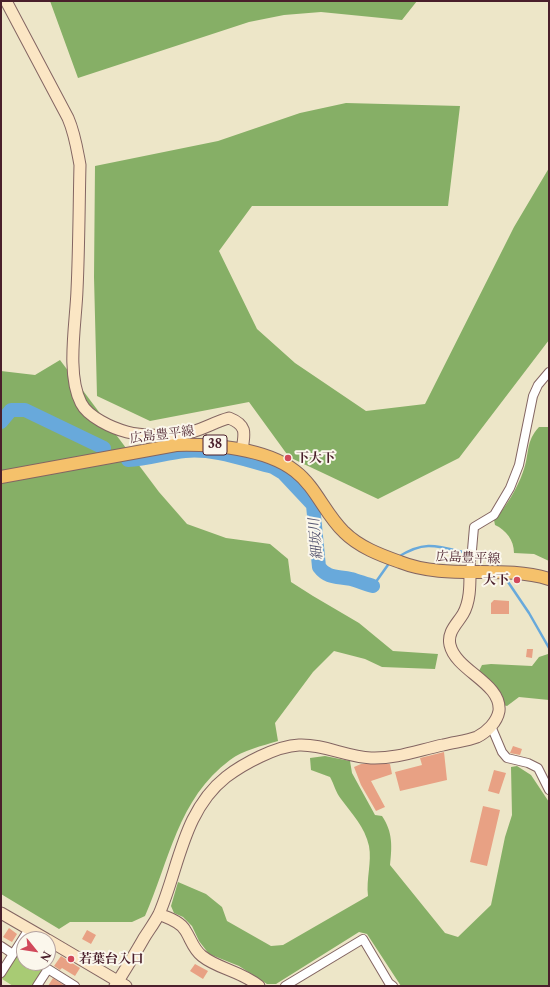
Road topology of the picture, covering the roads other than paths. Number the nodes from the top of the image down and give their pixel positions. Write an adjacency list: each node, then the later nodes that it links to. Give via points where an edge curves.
1 (6, 1): 3 (street, via 74,133 80,166 74,360 75,386 82,405 102,421 127,432 143,434 182,434 229,418 238,421 243,427)
2 (549, 372): 5 (street, via 538,384 533,396 519,465 510,488 494,515 474,527)
3 (242, 449): 4 (main road, 広島豊平線 / 38, via 205,444 176,445); 5 (main road, 広島豊平線 / 38, via 281,462 296,471 343,531 358,543 395,560 442,573)
4 (1, 477)
5 (470, 573): 6 (main road, 広島豊平線 / 38, via 504,573); 7 (street, via 470,590 466,605 463,614 454,624 450,644 455,656 491,690 498,701 499,711)
6 (549, 579)
7 (491, 726): 8 (street, via 507,758 538,768); 10 (street, via 477,737 386,759 297,745 244,765 224,778 198,809 178,856)
8 (549, 790)
9 (1, 913): 11 (street)
10 (159, 914): 17 (street); 20 (street, via 185,929 192,945 203,957 238,972)
11 (29, 929): 12 (street); 15 (street)
12 (32, 931)
13 (56, 945): 17 (street)
14 (1, 946): 15 (street)
15 (13, 954): 16 (street)
16 (1, 973)
17 (120, 984)
18 (37, 986): 19 (street, via 48,969)
19 (75, 986)
20 (259, 986)
21 (285, 986): 22 (street, via 362,939)
22 (393, 986)

